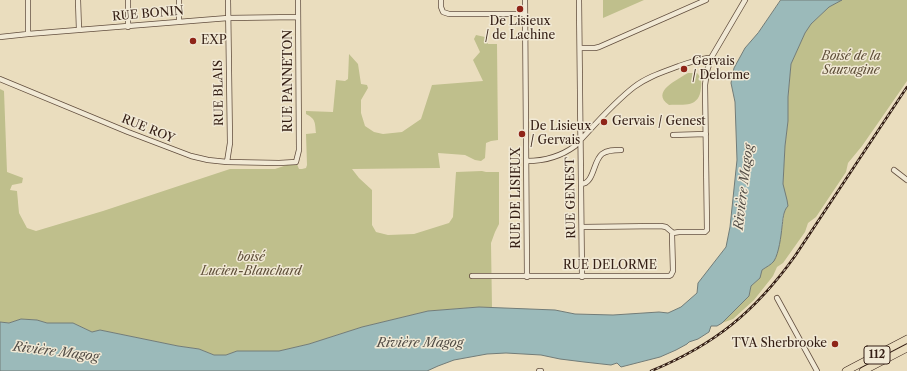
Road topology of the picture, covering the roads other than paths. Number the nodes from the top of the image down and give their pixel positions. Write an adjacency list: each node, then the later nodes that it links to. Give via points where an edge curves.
1 (28, 0): 18 (street)
2 (78, 0): 17 (street)
3 (128, 0): 16 (street)
4 (179, 0): 15 (street)
5 (228, 0): 14 (street, RUE BLAIS)
6 (298, 0): 13 (street, RUE PANNETON)
7 (441, 0): 12 (street, via 443,12 449,14)
8 (525, 0): 12 (street, RUE DE LISIEUX)
9 (579, 0): 20 (street, RUE GENEST)
10 (706, 0): 20 (street, via 599,47)
11 (745, 0): 21 (street)
12 (525, 14): 27 (street, RUE DE LISIEUX)
13 (298, 17): 14 (street, RUE BONIN); 29 (street, RUE PANNETON, via 299,150)
14 (228, 18): 15 (street, RUE BONIN); 28 (street, RUE BLAIS, via 230,143)
15 (179, 22): 16 (street, RUE BONIN)
16 (128, 27): 17 (street, RUE BONIN)
17 (79, 30): 18 (street, RUE BONIN)
18 (28, 34): 19 (street, RUE BONIN)
19 (0, 37)
20 (580, 48): 25 (street, RUE GENEST)
21 (711, 58): 23 (street, via 706,81); 25 (street, via 699,59 646,80 619,100)
22 (0, 79): 28 (street, RUE ROY, via 190,156)
23 (706, 134): 24 (street); 34 (street, via 707,230)
24 (673, 135)
25 (581, 140): 27 (street, via 556,157); 32 (street, RUE GENEST)
26 (620, 150): 32 (street, via 602,154 588,181)
27 (527, 161): 36 (street, RUE DE LISIEUX)
28 (227, 162): 29 (street, RUE ROY)
29 (296, 162)
30 (894, 170): 31 (street)
31 (907, 180)
32 (581, 184): 33 (street, RUE GENEST)
33 (582, 227): 34 (street, via 661,226); 37 (street, RUE GENEST)
34 (674, 233): 37 (street, RUE DELORME, via 673,272 669,276)
35 (472, 276): 36 (street, RUE DELORME)
36 (527, 277): 37 (street, RUE DELORME)
37 (582, 277)
38 (777, 298): 41 (street)
39 (907, 339): 42 (main road, 112)
40 (907, 348): 43 (main road, 112)
41 (817, 371)
42 (846, 371)
43 (863, 371)

